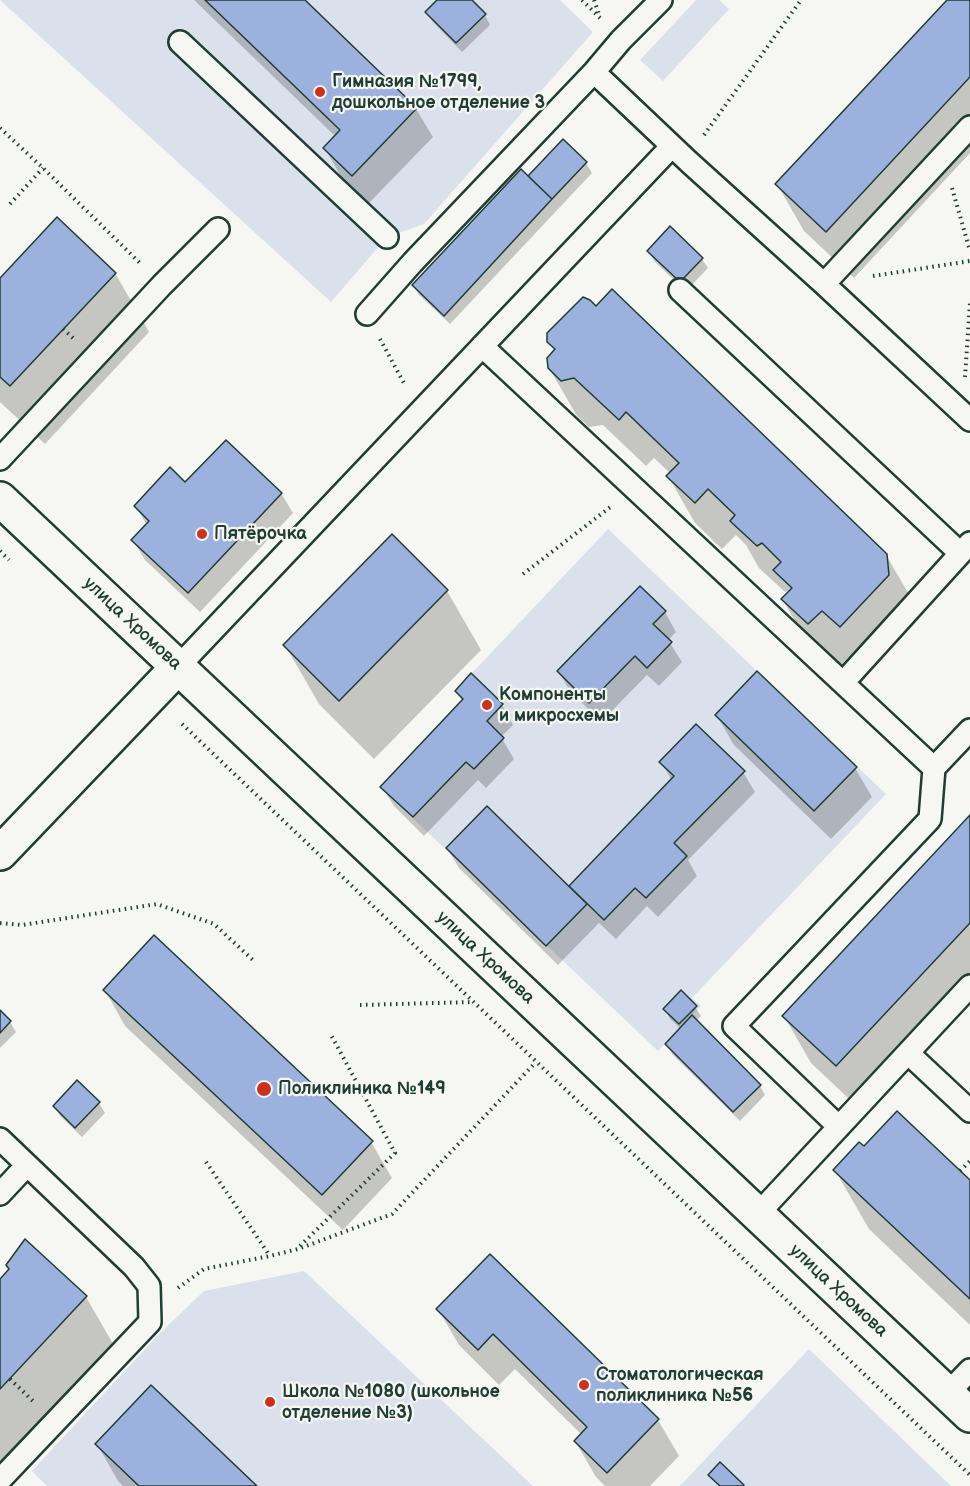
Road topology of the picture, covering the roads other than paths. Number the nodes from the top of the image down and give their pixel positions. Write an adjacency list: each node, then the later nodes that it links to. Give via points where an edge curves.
1 (661, 0): 3 (lane)
2 (180, 42): 7 (lane)
3 (594, 72): 5 (lane); 10 (lane)
4 (970, 127): 8 (lane)
5 (672, 146): 8 (lane); 11 (lane)
6 (218, 229): 13 (lane)
7 (387, 237)
8 (824, 284): 12 (lane)
9 (680, 290): 15 (lane)
10 (367, 314)
11 (482, 346): 16 (lane); 19 (lane)
12 (967, 416)
13 (0, 459)
14 (0, 500): 16 (street, улица Хромова)
15 (965, 548): 17 (lane)
16 (178, 667): 20 (street); 28 (street, улица Хромова)
17 (851, 674)
18 (970, 730): 19 (lane)
19 (934, 768): 24 (lane, via 930,819 734,1026)
20 (0, 853)
21 (970, 986): 22 (lane)
22 (908, 1053): 23 (lane); 24 (lane)
23 (970, 1111)
24 (839, 1126): 28 (lane)
25 (0, 1139): 26 (lane)
26 (27, 1165): 27 (lane); 31 (lane, via 134,1267 149,1286 153,1321)
27 (0, 1194)
28 (757, 1215): 30 (street, улица Хромова)
29 (970, 1370): 30 (lane)
30 (958, 1405)
31 (0, 1480)

